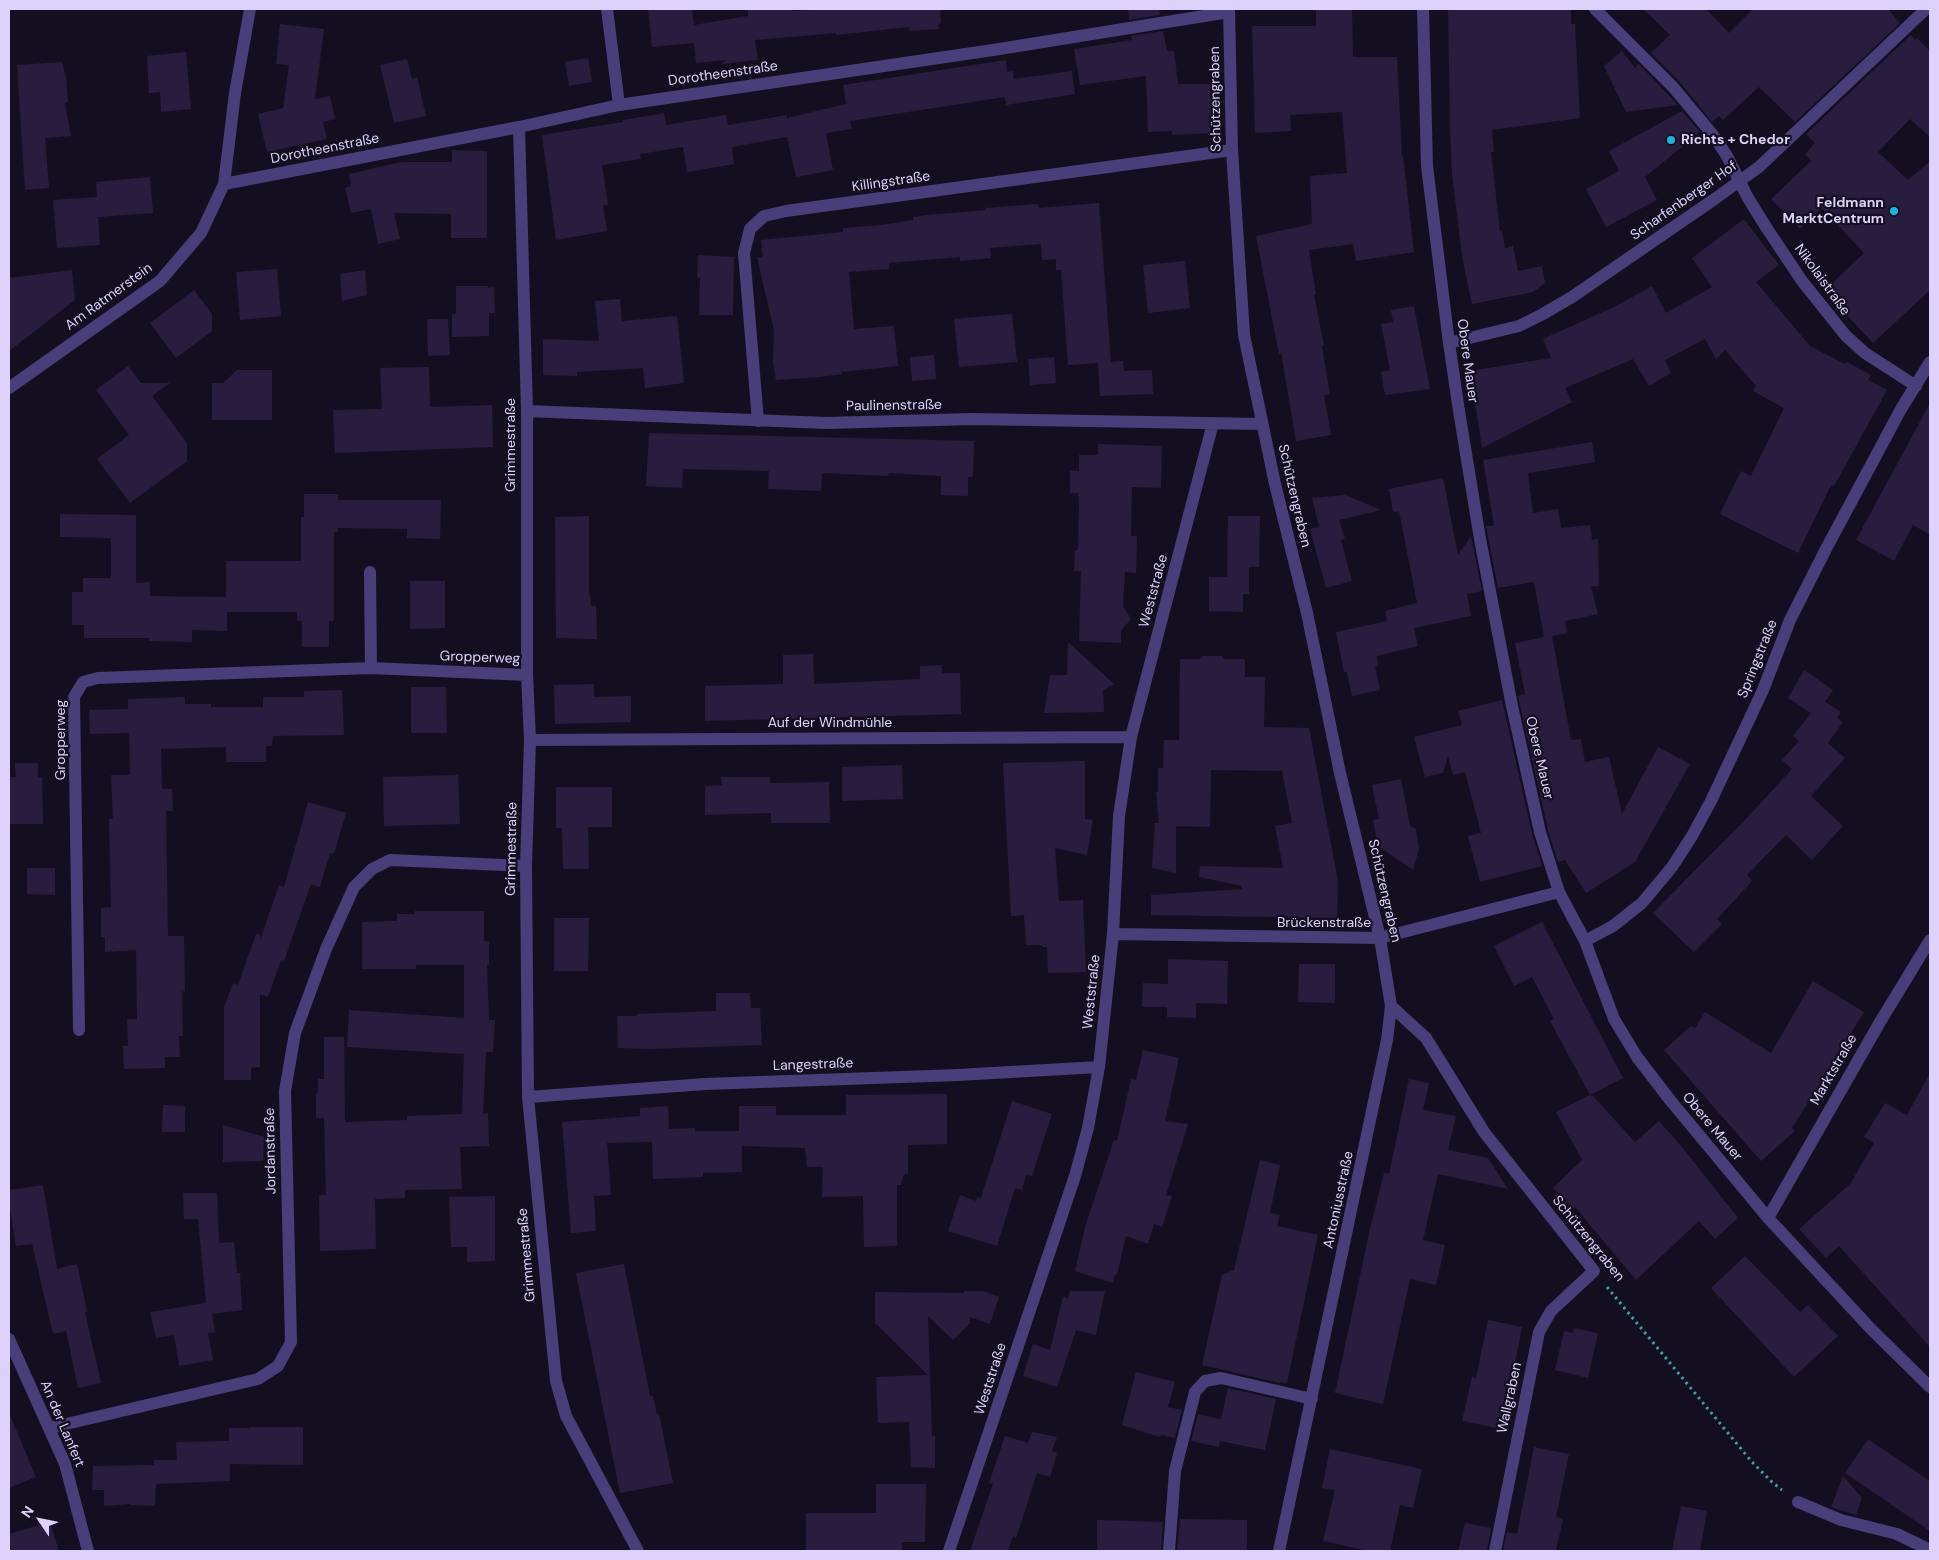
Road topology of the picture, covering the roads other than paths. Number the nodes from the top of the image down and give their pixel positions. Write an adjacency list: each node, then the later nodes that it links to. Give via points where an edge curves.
1 (250, 9): 12 (street, Am Ratmerstein)
2 (608, 9): 8 (street)
3 (1423, 9): 13 (street, Obere Mauer, via 1427,166)
4 (1595, 9): 11 (street, Nikolaistraße, via 1673,87 1713,135)
5 (1925, 9): 7 (street); 11 (street, Scharfenberger Hof)
6 (1229, 10): 8 (street, Dorotheenstraße, via 983,52); 10 (street, Schützengraben)
7 (1930, 13)
8 (619, 105): 9 (street, Dorotheenstraße)
9 (518, 127): 12 (street, Dorotheenstraße); 17 (street, Grimmestraße)
10 (1232, 150): 18 (street, Killingstraße, via 764,216 750,229 744,253); 20 (street, Schützengraben, via 1244,335)
11 (1740, 181): 13 (street, Scharfenberger Hof, via 1543,314 1519,326); 15 (street, Nikolaistraße, via 1802,281 1846,336 1865,353)
12 (224, 184): 16 (street, Am Ratmerstein, via 201,233 160,281)
13 (1449, 343): 27 (street, Obere Mauer, via 1480,539 1512,706 1540,832)
14 (1930, 362): 15 (street, Springstraße)
15 (1916, 386): 31 (street, Springstraße, via 1798,604 1759,699 1711,801 1683,851 1642,903 1613,926)
16 (9, 388)
17 (527, 411): 18 (street, Paulinenstraße); 23 (street, Grimmestraße)
18 (758, 421): 19 (street, Paulinenstraße, via 973,419)
19 (1213, 423): 20 (street, Paulinenstraße); 24 (street, Weststraße)
20 (1262, 424): 29 (street, Schützengraben)
21 (370, 572): 22 (street)
22 (371, 668): 23 (street, Gropperweg); 33 (street, Gropperweg, via 98,678 82,682 74,697)
23 (527, 675): 25 (street, Grimmestraße)
24 (1131, 737): 25 (street, Auf der Windmühle); 28 (street, Weststraße, via 1120,816)
25 (530, 740): 26 (street, Grimmestraße)
26 (526, 866): 35 (street, Grimmestraße); 41 (street, Jordanstraße, via 390,860 372,869 354,887 326,949 295,1033 285,1091 291,1342 278,1366 258,1379)
27 (1559, 892): 29 (street, Brückenstraße); 31 (street, Obere Mauer)
28 (1113, 934): 29 (street, Brückenstraße); 34 (street, Weststraße)
29 (1380, 938): 32 (street, Schützengraben)
30 (1930, 940): 36 (street, Marktstraße)
31 (1585, 941): 36 (street, Obere Mauer, via 1614,1019 1637,1057)
32 (1391, 1006): 37 (street, Schützengraben, via 1426,1038 1484,1132); 40 (street, Antoniusstraße, via 1387,1040)
33 (80, 1030)
34 (1099, 1067): 35 (street, Langestraße, via 705,1084); 46 (street, Weststraße, via 1088,1128 1074,1176)
35 (528, 1097): 45 (street, Grimmestraße, via 556,1381 566,1416)
36 (1768, 1218): 39 (street, Obere Mauer)
37 (1594, 1271): 49 (street, Wallgraben, via 1551,1311 1539,1332)
38 (9, 1339): 41 (street, An der Lanfert)
39 (1930, 1388)
40 (1312, 1399): 47 (street, via 1221,1378 1206,1381 1195,1392 1175,1471); 48 (street, Antoniusstraße)
41 (49, 1428): 44 (street, An der Lanfert, via 65,1464)
42 (1798, 1502): 43 (street, via 1841,1520 1902,1536)
43 (1930, 1550)
44 (88, 1551)
45 (638, 1551)
46 (949, 1551)
47 (1169, 1551)
48 (1280, 1551)
49 (1495, 1551)

